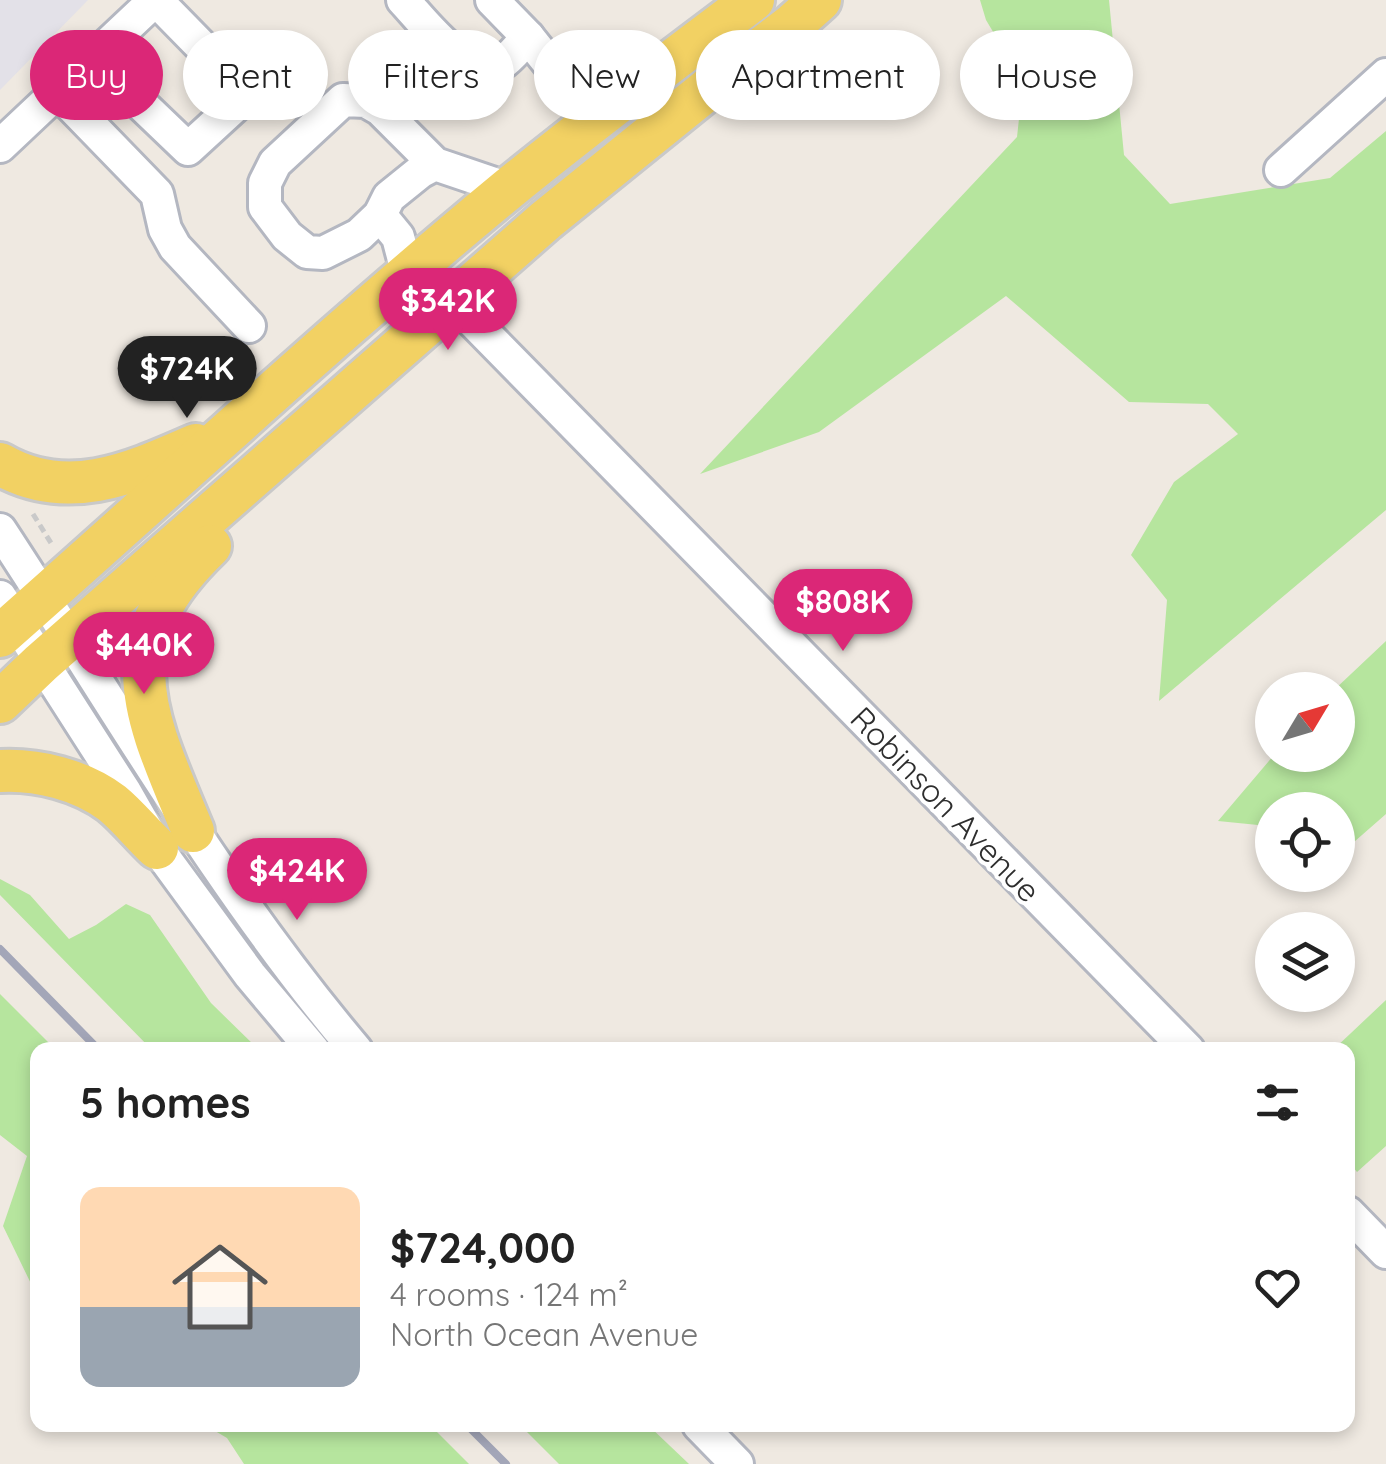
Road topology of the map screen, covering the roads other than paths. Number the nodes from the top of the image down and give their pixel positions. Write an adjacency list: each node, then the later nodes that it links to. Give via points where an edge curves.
1 (156, 0): 6 (street); 11 (street, via 248,94 188,150)
2 (402, 0): 7 (street, via 463,62 501,64)
3 (492, 0): 7 (street)
4 (753, 0): 12 (main road)
5 (820, 0): 19 (main road)
6 (123, 30)
7 (528, 37): 12 (street)
8 (1386, 75): 15 (street)
9 (30, 118): 13 (street)
10 (85, 120): 20 (street, via 158,194 175,247)
11 (157, 120)
12 (595, 122): 16 (main road)
13 (0, 146)
14 (435, 164): 16 (street); 17 (street, via 389,197); 17 (street, via 380,109 344,100 275,163 266,183 265,207 307,252 323,253)
15 (1282, 170)
16 (509, 189): 18 (main road)
17 (380, 215): 18 (street, via 398,237)
18 (408, 275): 22 (main road)
19 (453, 300): 21 (main road); 32 (street, Robinson Avenue)
20 (249, 326)
21 (343, 397): 26 (main road); 29 (main road, via 249,510 186,570 150,632 144,689)
22 (237, 426): 23 (main road, via 95,482 40,480); 25 (main road)
23 (0, 464)
24 (0, 530): 25 (street)
25 (15, 613): 26 (street)
26 (55, 651): 27 (main road); 29 (street, via 125,792)
27 (0, 702)
28 (0, 771): 29 (main road, via 42,774 90,790)
29 (175, 839): 30 (street, via 250,975); 31 (street, via 262,928)
30 (305, 1042)
31 (350, 1042)
32 (1180, 1042)
33 (1355, 1220): 34 (street)
34 (1386, 1252)
35 (706, 1432): 36 (street)
36 (738, 1464)

